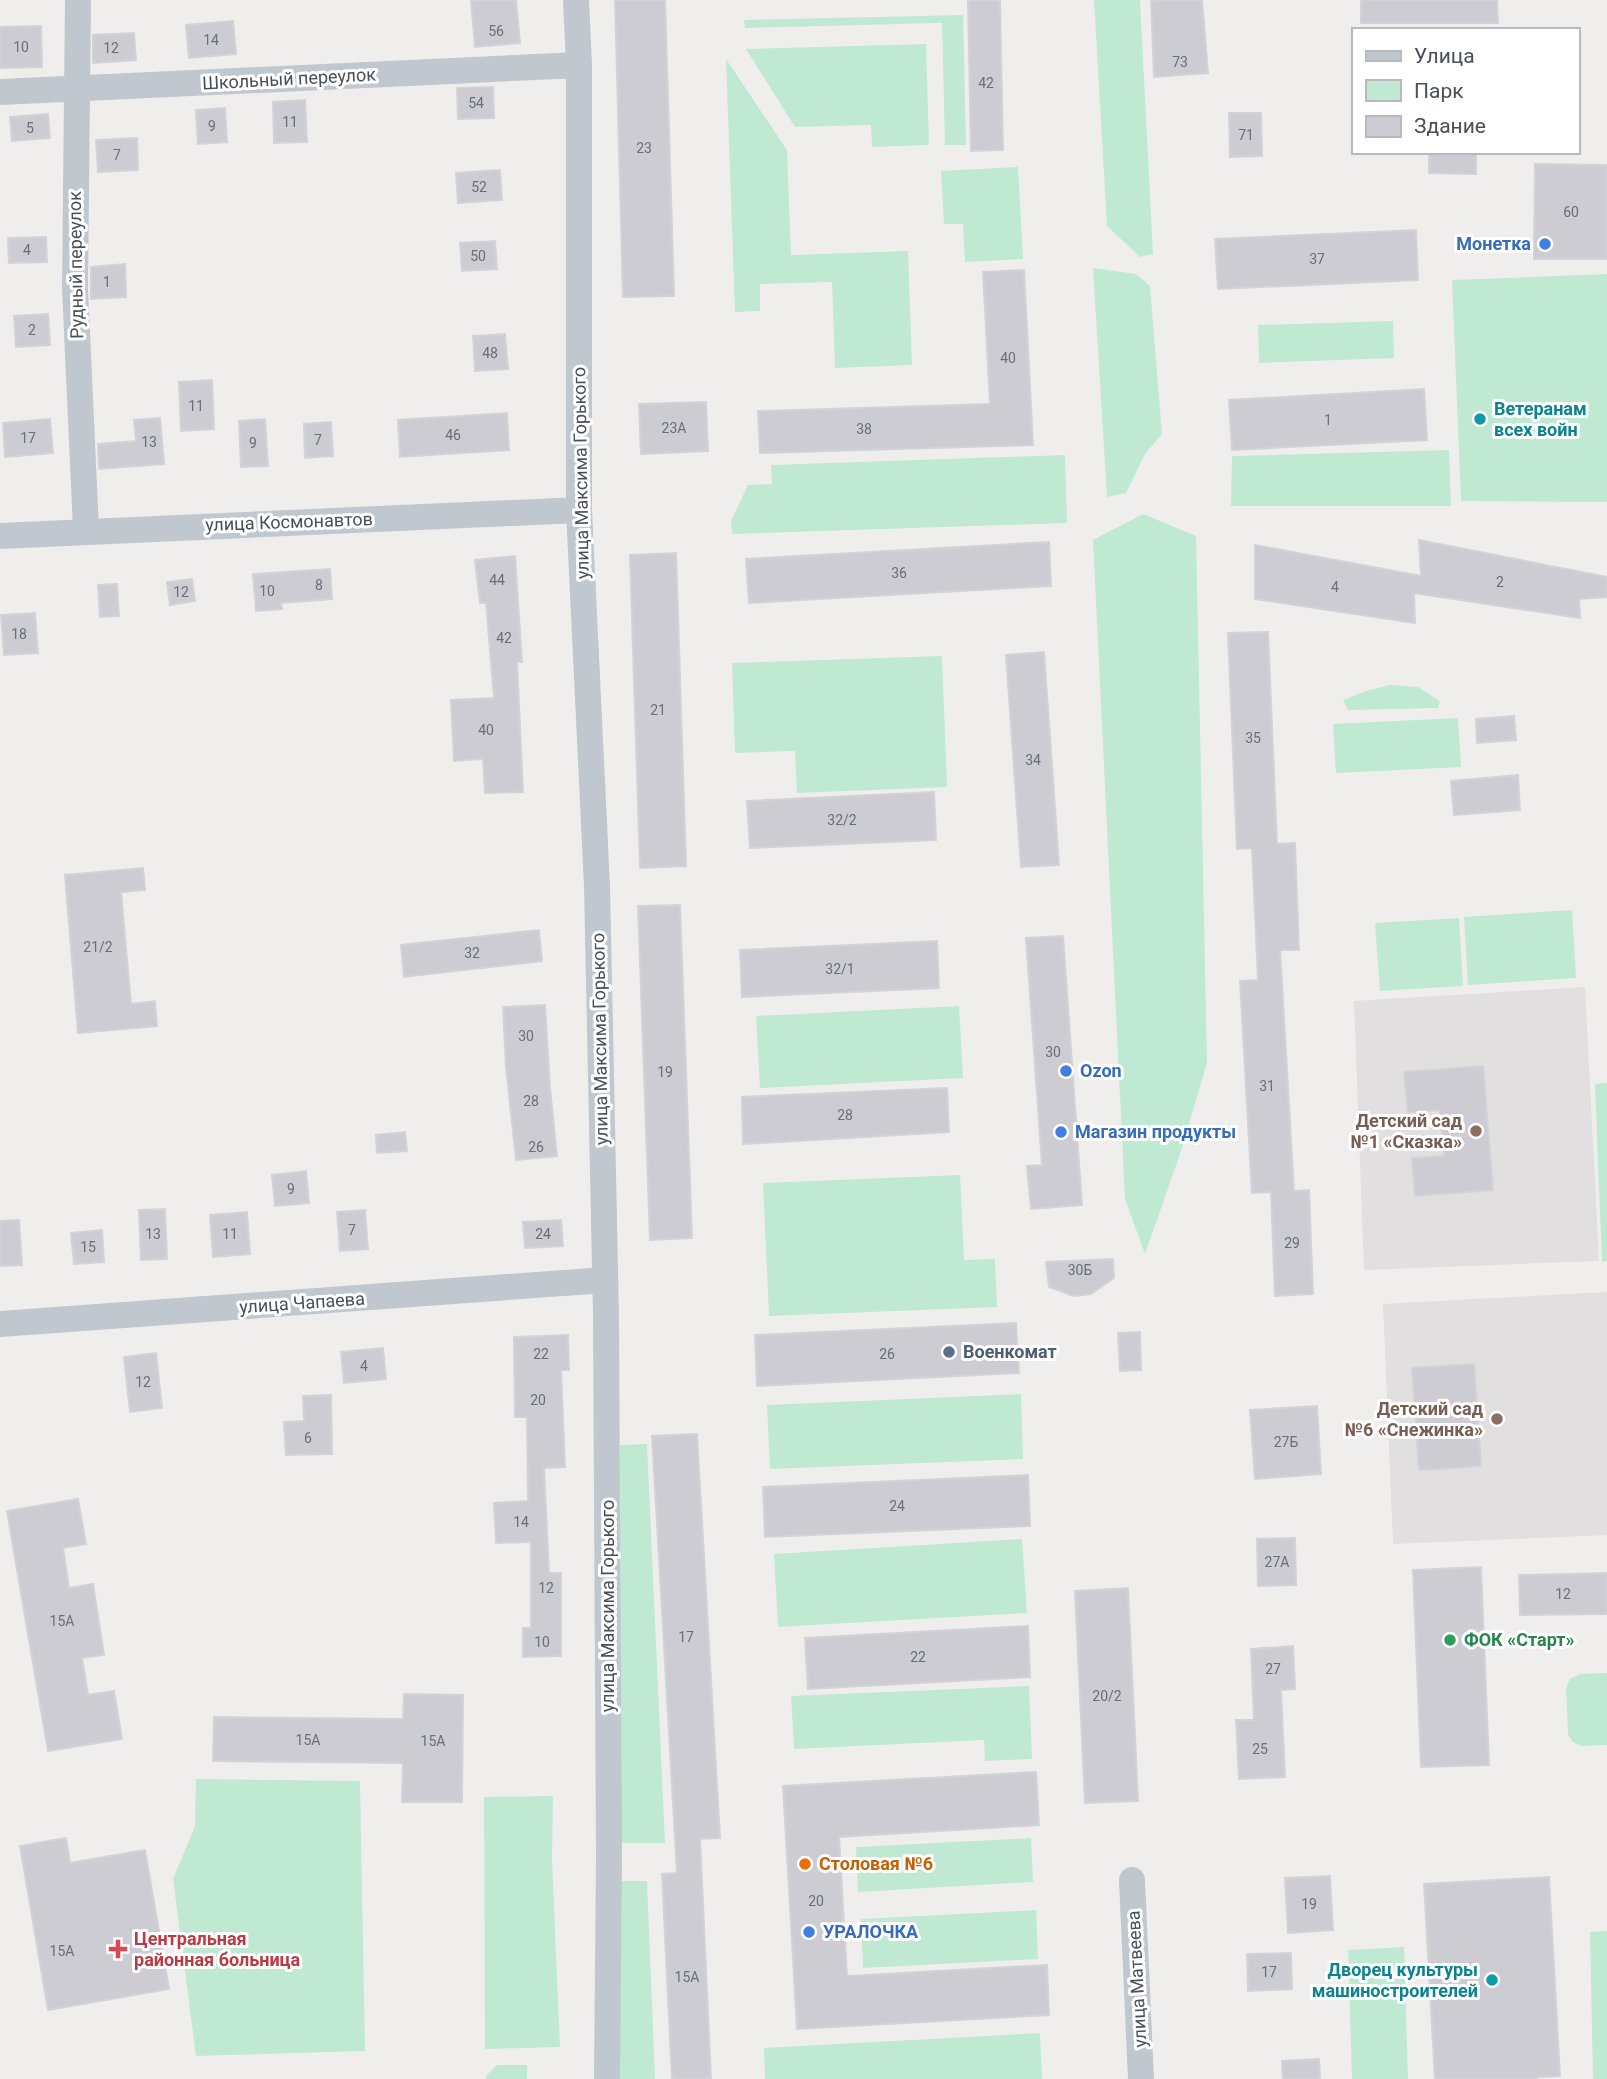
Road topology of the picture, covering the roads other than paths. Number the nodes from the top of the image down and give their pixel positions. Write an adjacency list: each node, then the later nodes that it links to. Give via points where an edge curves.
1 (78, 0): 4 (street, Рудный переулок)
2 (576, 0): 3 (street, улица Максима Горького)
3 (579, 65): 4 (street, Школьный переулок); 6 (street, улица Максима Горького)
4 (75, 90): 5 (street, Школьный переулок); 7 (street, Рудный переулок, via 75,288)
5 (0, 92)
6 (579, 510): 7 (street, улица Космонавтов); 9 (street, улица Максима Горького, via 597,886)
7 (86, 530): 8 (street, улица Космонавтов)
8 (0, 536)
9 (605, 1280): 10 (street, улица Чапаева); 12 (street, улица Максима Горького)
10 (0, 1324)
11 (1132, 1880): 13 (street, улица Матвеева)
12 (607, 2079)
13 (1141, 2079)

